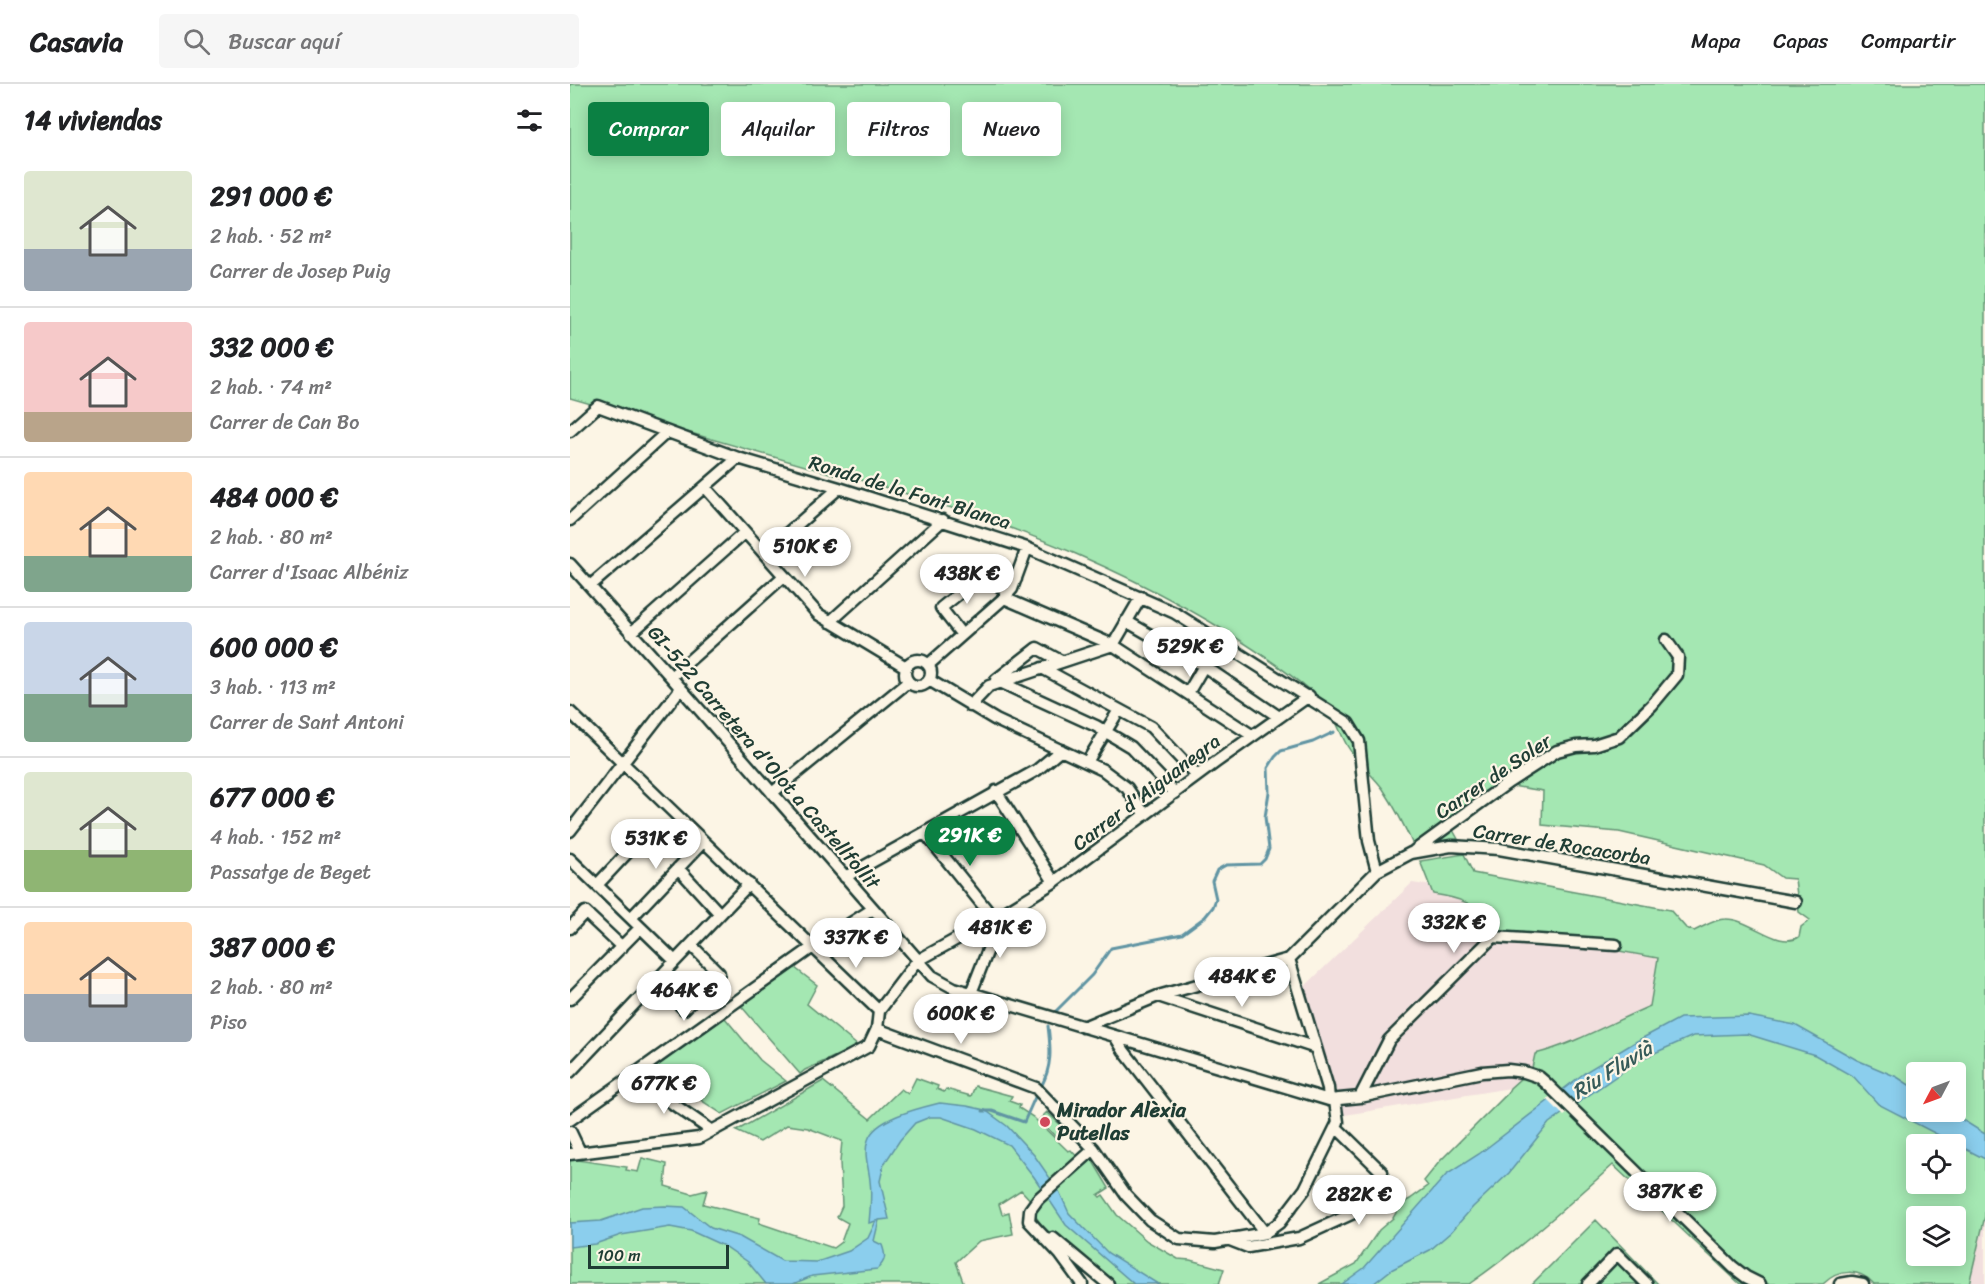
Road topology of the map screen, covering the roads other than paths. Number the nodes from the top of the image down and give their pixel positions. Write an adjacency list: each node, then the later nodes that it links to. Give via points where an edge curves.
1 (570, 431): 2 (street, Ronda de la Font Blanca, via 598,406)
2 (667, 432): 3 (street, Ronda de la Font Blanca); 6 (street)
3 (738, 458): 4 (street); 5 (street, Ronda de la Font Blanca)
4 (705, 487): 8 (street); 15 (street)
5 (839, 488): 7 (street, Ronda de la Font Blanca); 10 (street)
6 (570, 520)
7 (943, 520): 9 (street, Ronda de la Font Blanca); 19 (street)
8 (745, 532): 10 (street); 20 (street)
9 (1027, 548): 14 (street); 17 (street, Ronda de la Font Blanca)
10 (765, 553): 12 (street)
11 (570, 564): 15 (street, GI-522 Carretera d'Olot a Castellfollit)
12 (784, 576): 19 (street); 32 (street)
13 (998, 578): 14 (street, via 1005,573); 16 (street, via 996,584); 22 (street, via 989,569 941,608)
14 (1016, 579): 16 (street)
15 (590, 586): 20 (street, GI-522 Carretera d'Olot a Castellfollit)
16 (1006, 596): 21 (street); 22 (street)
17 (1141, 597): 18 (street); 23 (street, Ronda de la Font Blanca)
18 (1126, 621): 25 (street); 29 (street)
19 (830, 622): 30 (street)
20 (631, 633): 32 (street, GI-522 Carretera d'Olot a Castellfollit)
21 (1087, 634): 25 (street); 26 (street)
22 (962, 635): 28 (street)
23 (1219, 640): 29 (street); 39 (street, Ronda de la Font Blanca)
24 (1666, 640): 58 (street, Carrer de Soler, via 1678,657 1677,675 1619,737 1557,751)
25 (1113, 645): 26 (street); 38 (street)
26 (1078, 655): 27 (street)
27 (1061, 661): 31 (street); 36 (street, via 1037,648)
28 (928, 664): 30 (street, via 912,661); 33 (street)
29 (1204, 666): 38 (street); 43 (street)
30 (906, 668): 34 (street)
31 (1042, 668): 35 (street); 41 (street)
32 (671, 676): 37 (street, GI-522 Carretera d'Olot a Castellfollit)
33 (929, 680): 34 (street, via 915,686); 40 (street)
34 (908, 682): 51 (street)
35 (1000, 682): 36 (street); 44 (street)
36 (989, 686): 40 (street)
37 (681, 688): 48 (street); 51 (street, GI-522 Carretera d'Olot a Castellfollit)
38 (1188, 693): 45 (street)
39 (1309, 696): 43 (street, Carrer d'Aiguanegra); 61 (street, Ronda de la Font Blanca, via 1348,723 1359,741 1369,841)
40 (970, 706): 46 (street)
41 (1119, 710): 44 (street); 49 (street, via 1151,727)
42 (571, 713): 48 (street)
43 (1279, 717): 45 (street, Carrer d'Aiguanegra)
44 (1105, 732): 47 (street); 52 (street, via 1131,747)
45 (1253, 736): 49 (street, Carrer d'Aiguanegra)
46 (1061, 750): 47 (street); 50 (street, via 1037,770)
47 (1087, 762): 53 (street, via 1127,788)
48 (622, 763): 54 (street); 57 (street)
49 (1197, 776): 52 (street, Carrer d'Aiguanegra)
50 (996, 792): 55 (street); 63 (street)
51 (772, 793): 62 (street, GI-522 Carretera d'Olot a Castellfollit)
52 (1175, 793): 53 (street, Carrer d'Aiguanegra)
53 (1145, 815): 63 (street, Carrer d'Aiguanegra)
54 (570, 831)
55 (924, 833): 62 (street); 69 (street)
56 (642, 837): 65 (street)
57 (703, 842): 60 (street); 64 (street)
58 (1411, 853): 61 (street, Carrer de Rocacorba); 66 (street, Carrer de Rocacorba, via 1451,846 1499,849)
59 (570, 859): 65 (street)
60 (678, 868): 68 (street); 70 (street)
61 (1377, 871): 77 (street, Carrer de Rocacorba)
62 (845, 877): 67 (street, GI-522 Carretera d'Olot a Castellfollit)
63 (1054, 882): 69 (street, Carrer d'Aiguanegra)
64 (749, 884): 68 (street); 76 (street)
65 (597, 885): 70 (street)
66 (1796, 903)
67 (873, 909): 76 (street); 78 (street, GI-522 Carretera d'Olot a Castellfollit)
68 (720, 914): 73 (street)
69 (998, 916): 78 (street, Carrer d'Aiguanegra); 81 (street)
70 (631, 918): 72 (street)
71 (570, 928): 75 (street, via 585,912)
72 (640, 928): 75 (street); 79 (street)
73 (691, 945): 79 (street); 80 (street, via 719,973 684,1009)
74 (1616, 945): 91 (street, via 1493,937 1389,1040)
75 (622, 947): 83 (street)
76 (813, 947): 84 (street); 90 (street)
77 (1289, 959): 82 (street); 88 (street)
78 (917, 960): 81 (street, GI-522 Carretera d'Olot a Castellfollit, via 932,976); 84 (street)
79 (675, 961): 80 (street)
80 (656, 981): 89 (street)
81 (971, 993): 85 (street, GI-522 Carretera d'Olot a Castellfollit)
82 (1158, 996): 85 (street); 88 (street)
83 (570, 999)
84 (879, 1011): 86 (street)
85 (1083, 1027): 87 (street, GI-522 Carretera d'Olot a Castellfollit)
86 (877, 1029): 96 (street, via 869,1046); 97 (street, via 1035,1088)
87 (1116, 1038): 92 (street, GI-522 Carretera d'Olot a Castellfollit); 100 (street)
88 (1316, 1048): 92 (street)
89 (570, 1072)
90 (633, 1076): 93 (street); 96 (street)
91 (1360, 1097): 92 (street, GI-522 Carretera d'Olot a Castellfollit); 106 (street, GI-522 Carretera d'Olot a Castellfollit, via 1482,1072 1518,1071 1539,1077 1734,1267)
92 (1332, 1100): 94 (street)
93 (570, 1120)
94 (1336, 1127): 100 (street, via 1305,1189); 101 (street, via 1382,1172 1358,1211 1299,1238 1248,1247)
95 (570, 1131): 98 (street)
96 (712, 1131): 98 (street, via 699,1138)
97 (1092, 1152): 99 (street, via 1030,1210 1029,1221); 101 (street, via 1126,1196 1150,1220 1179,1239)
98 (575, 1153)
99 (1039, 1231): 102 (street); 103 (street, via 1057,1240)
100 (1265, 1233): 101 (street)
101 (1230, 1239)
102 (1082, 1284)
103 (1108, 1284)
104 (1588, 1284): 105 (street, via 1617,1254)
105 (1647, 1284)
106 (1760, 1284)
107 (1840, 1284): 108 (street)
108 (1863, 1284)

